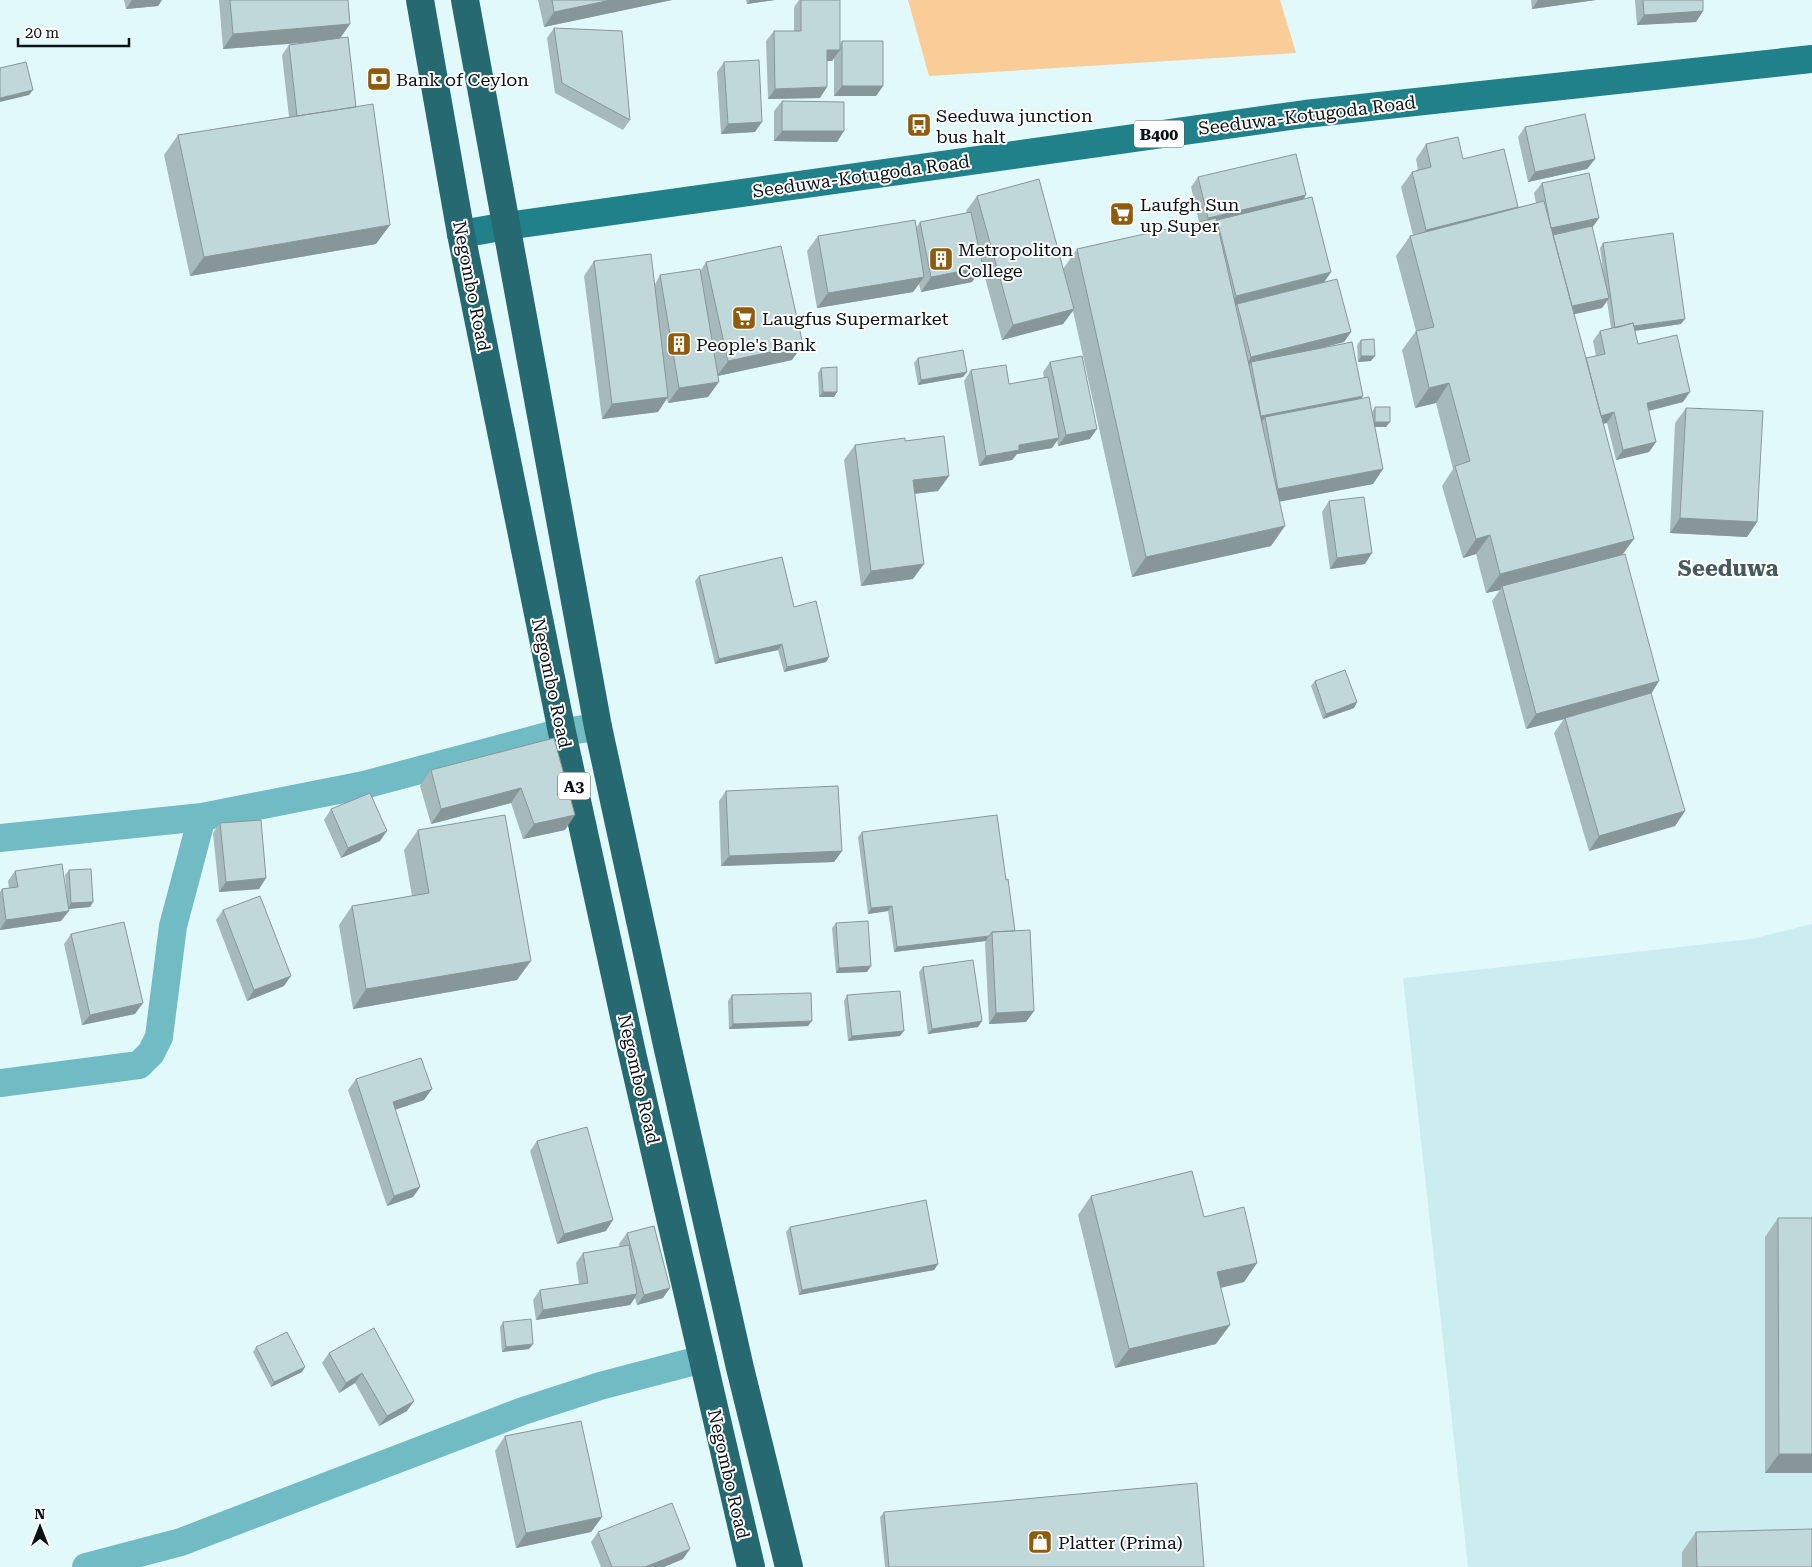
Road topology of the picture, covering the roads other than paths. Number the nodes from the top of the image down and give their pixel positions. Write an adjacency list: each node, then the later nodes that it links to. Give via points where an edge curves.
1 (420, 0): 5 (highway, Negombo Road / A3)
2 (465, 0): 4 (highway, Negombo Road / A3)
3 (1812, 59): 4 (main road, Seeduwa-Kotugoda Road / B400, via 1305,114)
4 (507, 226): 5 (main road, Seeduwa-Kotugoda Road); 6 (highway, Negombo Road / A3)
5 (461, 234): 7 (highway, Negombo Road / A3)
6 (598, 728): 7 (street); 14 (highway, Negombo Road / A3, via 736,1349)
7 (562, 732): 8 (street, via 364,785); 11 (highway, Negombo Road / A3)
8 (202, 817): 9 (street); 10 (street, via 172,926 159,1037 151,1053 139,1065)
9 (0, 838)
10 (0, 1083)
11 (703, 1359): 12 (street, via 600,1386 523,1411 181,1542); 13 (highway, Negombo Road / A3)
12 (86, 1567)
13 (751, 1567)
14 (789, 1567)

